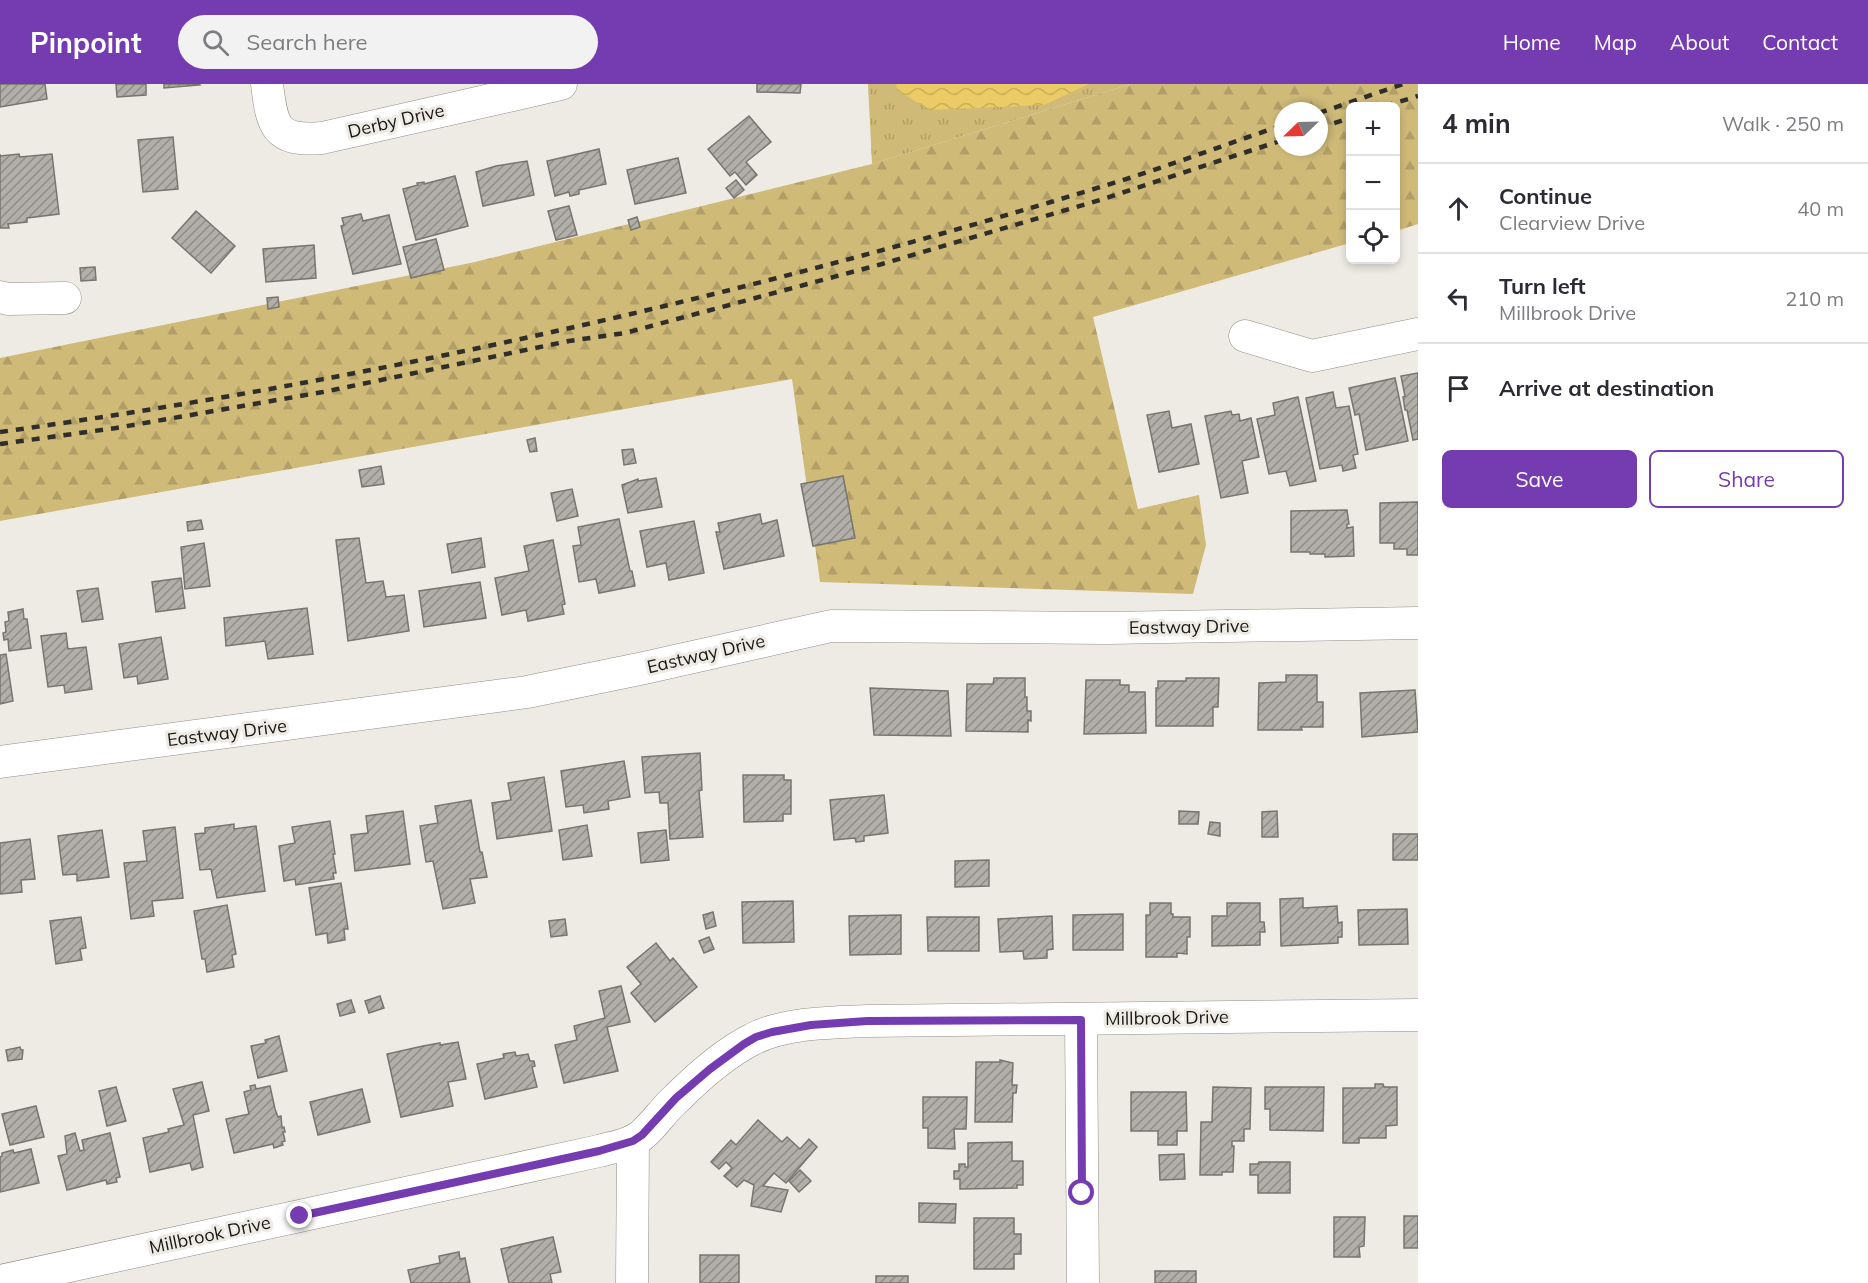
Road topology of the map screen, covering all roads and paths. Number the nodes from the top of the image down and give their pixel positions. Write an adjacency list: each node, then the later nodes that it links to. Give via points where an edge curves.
1 (267, 84): 2 (street, Derby Drive, via 279,130 303,140)
2 (561, 84)
3 (0, 297): 4 (street)
4 (65, 298)
5 (1418, 334): 6 (street, via 1312,356)
6 (1245, 336)
7 (1418, 623): 8 (street, Eastway Drive, via 1107,628 831,626 527,692)
8 (0, 762)
9 (1418, 1015): 10 (street, Millbrook Drive)
10 (1081, 1020): 11 (street, Millbrook Drive, via 867,1021 772,1032 744,1044 710,1069); 14 (street)
11 (633, 1141): 12 (street, Millbrook Drive); 13 (street)
12 (0, 1281)
13 (632, 1283)
14 (1083, 1283)

